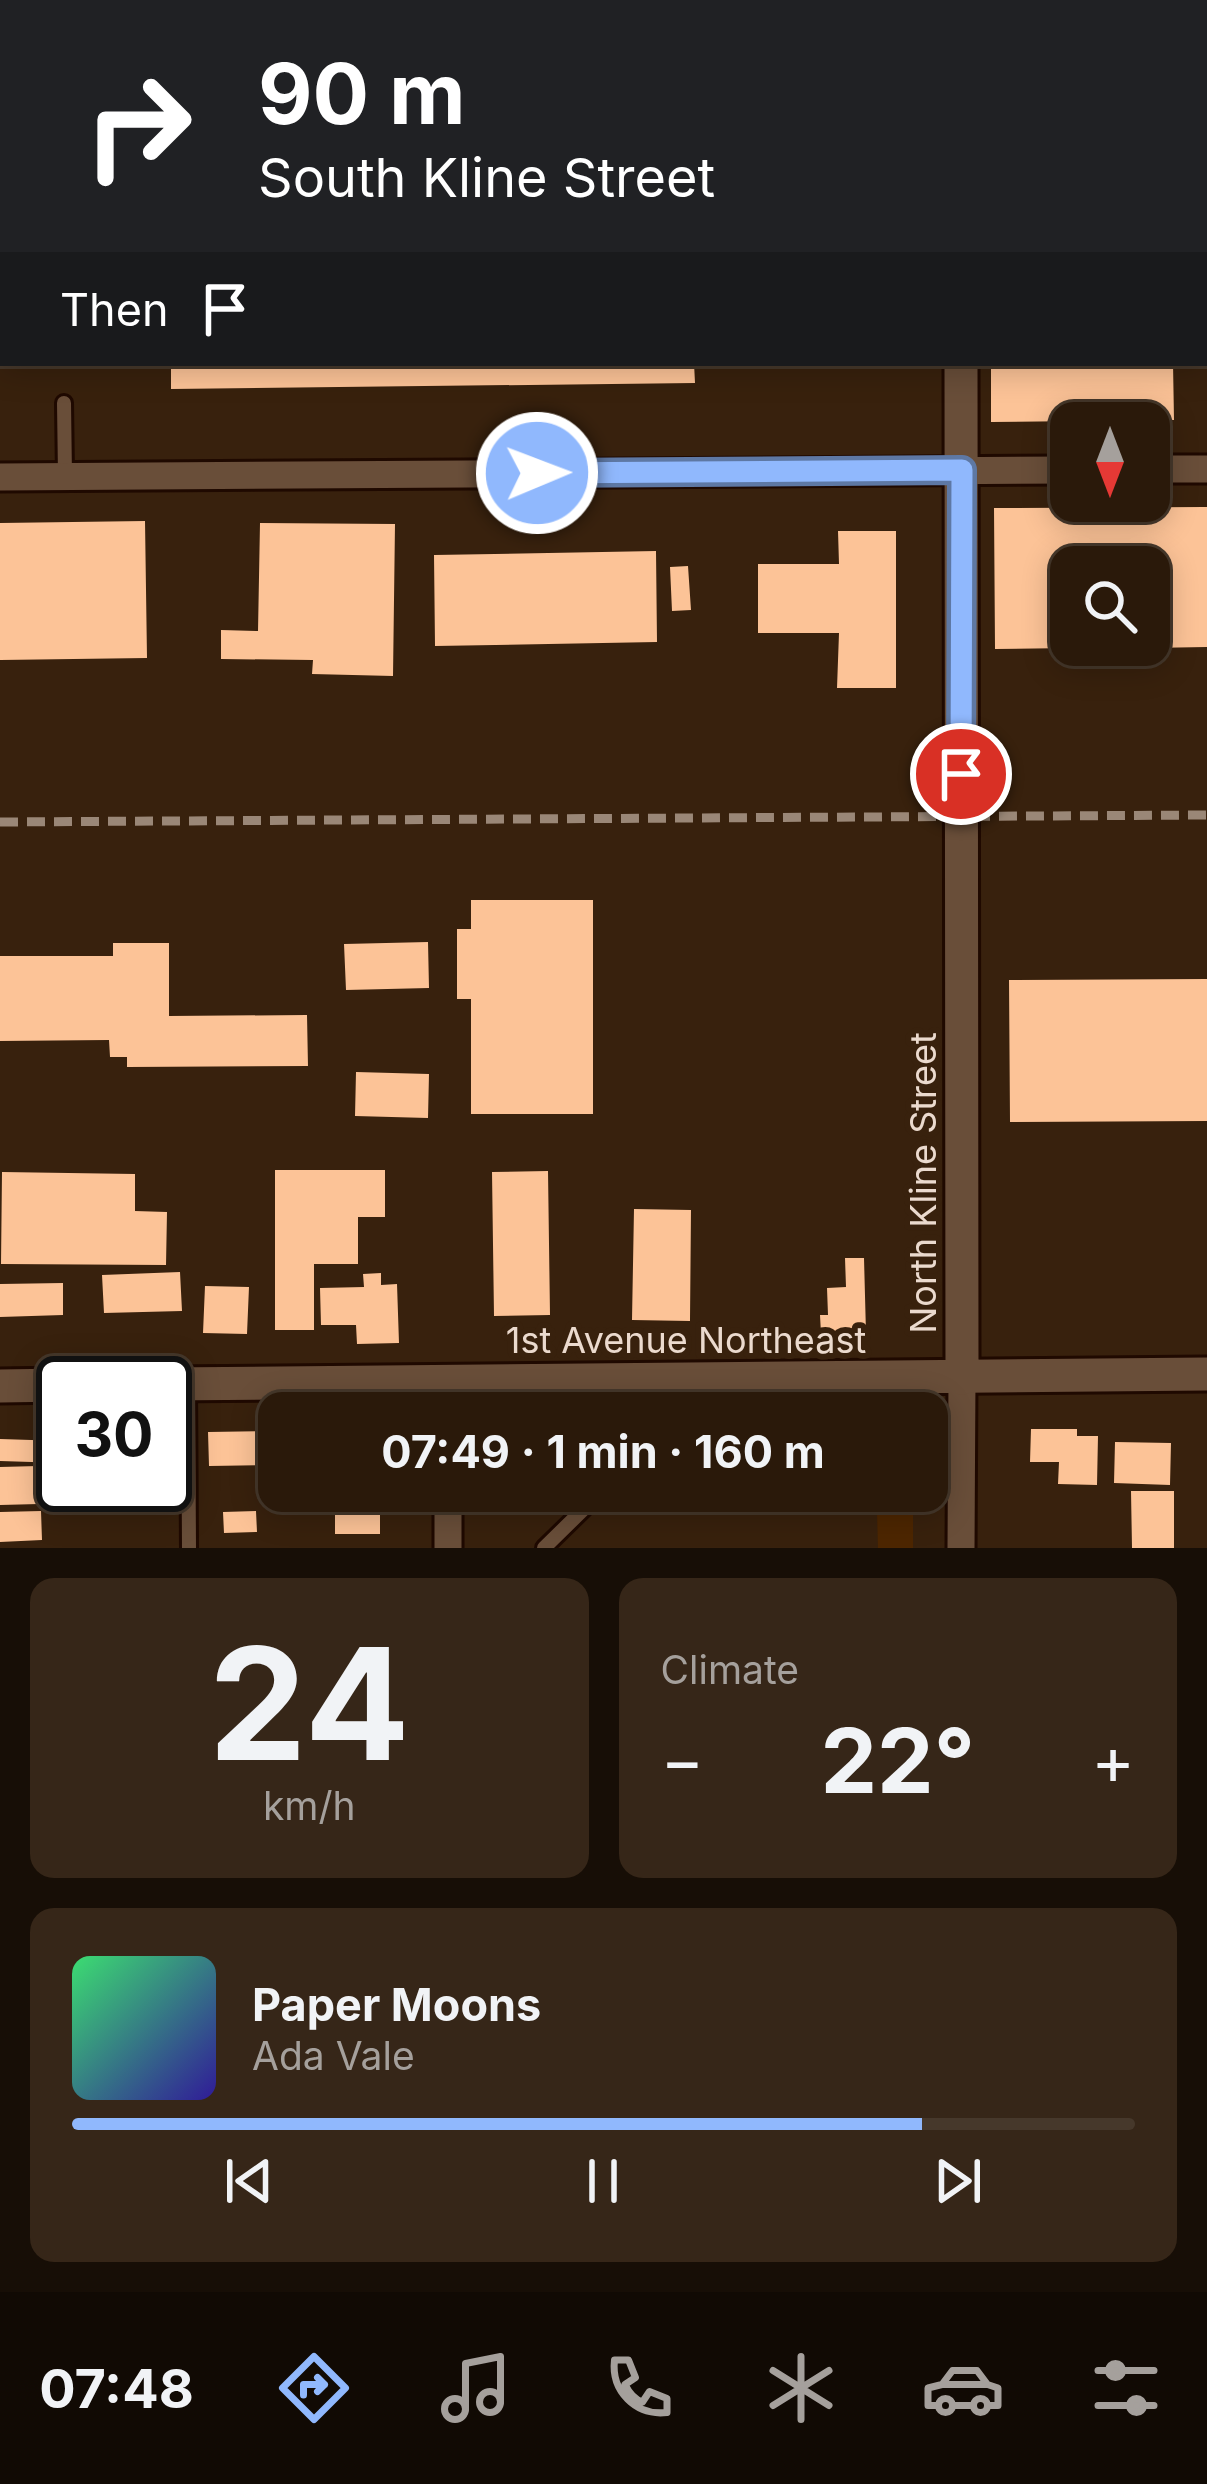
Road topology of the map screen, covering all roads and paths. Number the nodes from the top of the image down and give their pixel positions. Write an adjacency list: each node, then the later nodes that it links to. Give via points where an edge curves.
1 (961, 366): 4 (street, North Kline Street)
2 (64, 403): 7 (lane)
3 (1207, 469): 6 (street)
4 (962, 470): 5 (street); 7 (street); 10 (street, North Kline Street)
5 (1050, 470)
6 (1170, 470)
7 (65, 476): 8 (street)
8 (0, 477)
9 (1207, 1374): 10 (street, 1st Avenue Northeast)
10 (962, 1378): 15 (street, 1st Avenue Northeast); 22 (street, North Kline Street)
11 (192, 1384): 14 (street, 1st Avenue Northeast)
12 (36, 1385): 13 (street)
13 (0, 1386)
14 (351, 1392)
15 (677, 1392)
16 (186, 1512): 19 (lane)
17 (448, 1512): 20 (street)
18 (581, 1512): 21 (lane)
19 (189, 1548)
20 (448, 1548)
21 (544, 1548)
22 (961, 1548)

